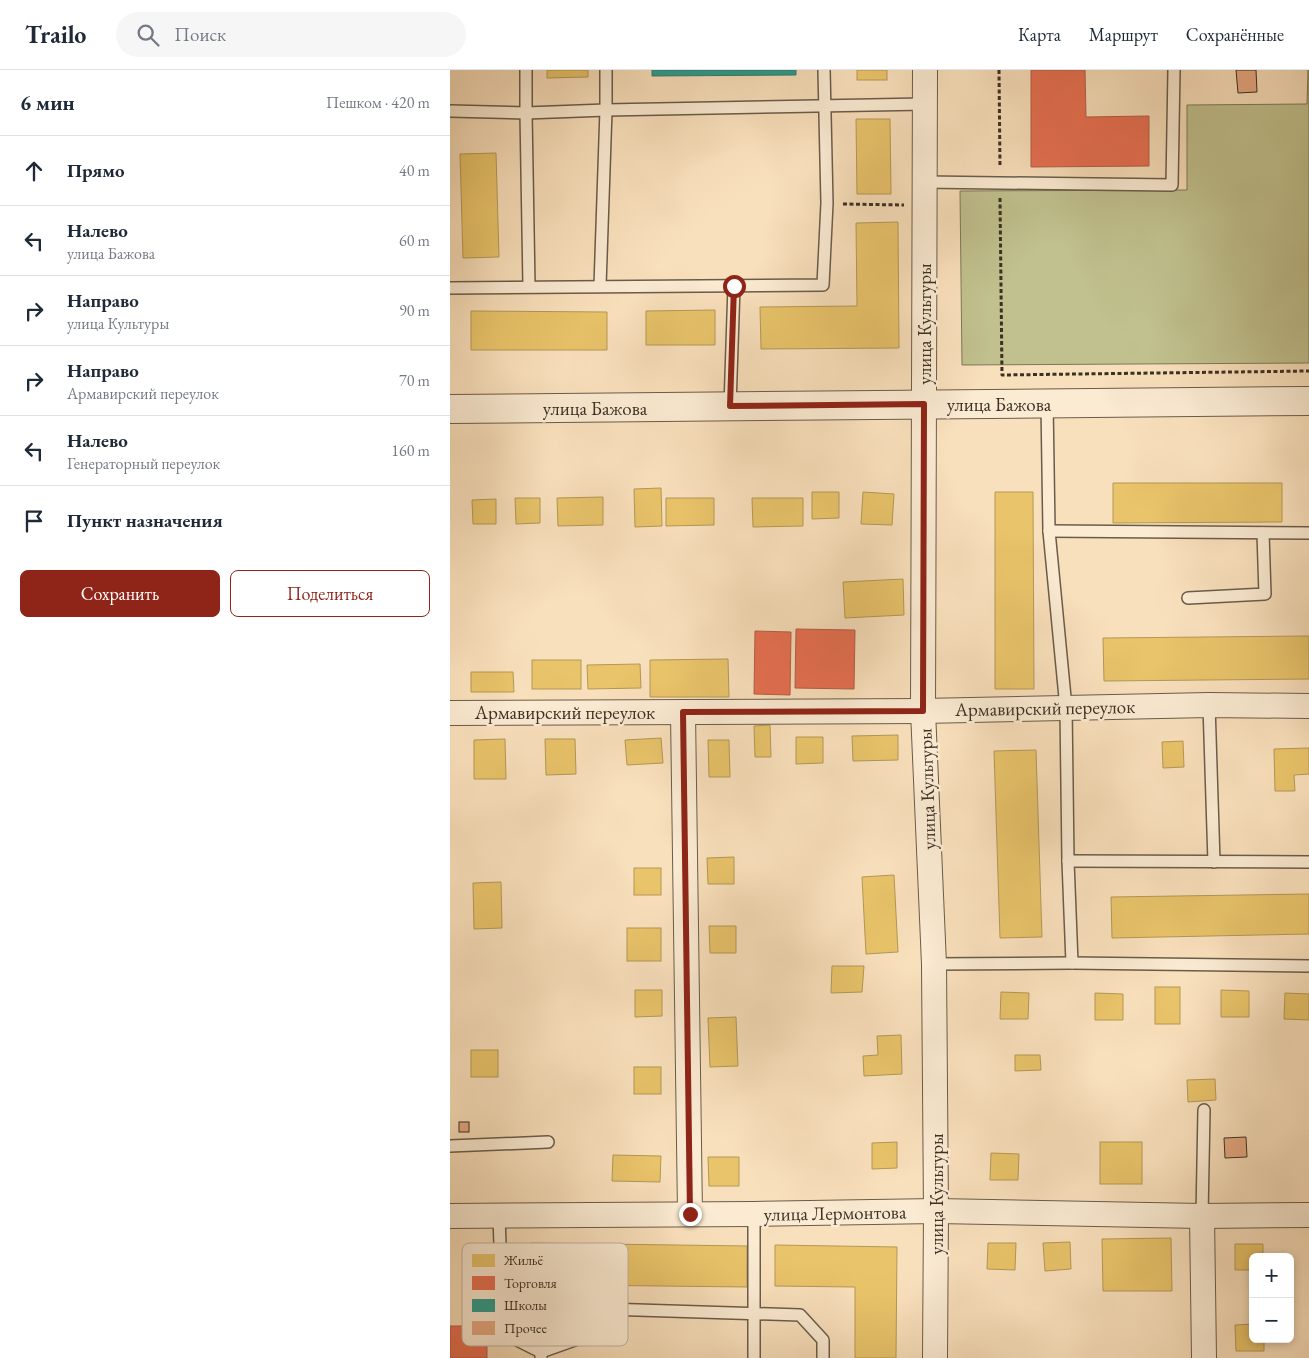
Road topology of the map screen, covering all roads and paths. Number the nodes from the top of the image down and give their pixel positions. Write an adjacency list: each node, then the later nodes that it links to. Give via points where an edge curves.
1 (526, 70): 11 (lane)
2 (606, 70): 9 (lane)
3 (824, 70): 8 (lane)
4 (925, 70): 7 (street, улица Культуры)
5 (999, 70): 12 (path)
6 (1174, 70): 12 (lane, via 1172,185)
7 (925, 104): 8 (lane); 13 (street, улица Культуры)
8 (825, 105): 9 (lane); 14 (lane)
9 (606, 110): 11 (lane); 16 (lane)
10 (450, 111): 11 (lane)
11 (526, 113): 15 (lane)
12 (1000, 183): 13 (lane); 19 (path, via 1002,375)
13 (925, 193): 14 (path); 22 (street, улица Культуры)
14 (827, 203): 17 (lane, via 823,285)
15 (529, 286): 16 (lane); 18 (lane)
16 (600, 286): 17 (lane)
17 (734, 286): 23 (lane)
18 (450, 288)
19 (1309, 371)
20 (1309, 401): 21 (street, улица Бажова)
21 (1047, 403): 22 (street, улица Бажова); 25 (lane)
22 (924, 404): 23 (street, улица Бажова); 32 (street, улица Культуры)
23 (730, 406): 24 (street, улица Бажова)
24 (450, 409)
25 (1049, 531): 26 (lane); 31 (lane)
26 (1263, 533): 27 (lane); 28 (lane, via 1264,594)
27 (1309, 533)
28 (1188, 598)
29 (1209, 704): 30 (street, Армавирский переулок); 31 (street, Армавирский переулок); 36 (lane)
30 (1309, 706)
31 (1066, 708): 32 (street, Армавирский переулок); 35 (lane)
32 (923, 711): 33 (street, Армавирский переулок); 39 (street, улица Культуры)
33 (683, 712): 34 (street, Армавирский переулок); 45 (street)
34 (450, 713)
35 (1068, 861): 36 (lane); 38 (lane)
36 (1214, 862): 37 (lane)
37 (1309, 862)
38 (1072, 963): 39 (lane); 40 (lane)
39 (934, 964): 44 (street, улица Культуры)
40 (1309, 966)
41 (1204, 1110): 50 (lane)
42 (548, 1142): 43 (lane)
43 (450, 1146)
44 (936, 1211): 46 (street, улица Лермонтова); 50 (street, улица Лермонтова); 59 (street, улица Культуры)
45 (690, 1214): 46 (street, улица Лермонтова); 49 (street, улица Лермонтова)
46 (754, 1214): 53 (lane)
47 (1309, 1215): 50 (street, улица Лермонтова)
48 (450, 1216): 49 (street, улица Лермонтова)
49 (499, 1216): 51 (lane)
50 (1202, 1216): 60 (street)
51 (500, 1243)
52 (628, 1310): 53 (lane)
53 (755, 1313): 57 (lane); 58 (lane, via 800,1315 823,1340)
54 (525, 1346): 56 (lane)
55 (563, 1346): 56 (lane)
56 (541, 1355)
57 (754, 1358)
58 (823, 1358)
59 (935, 1358)
60 (1204, 1358)

